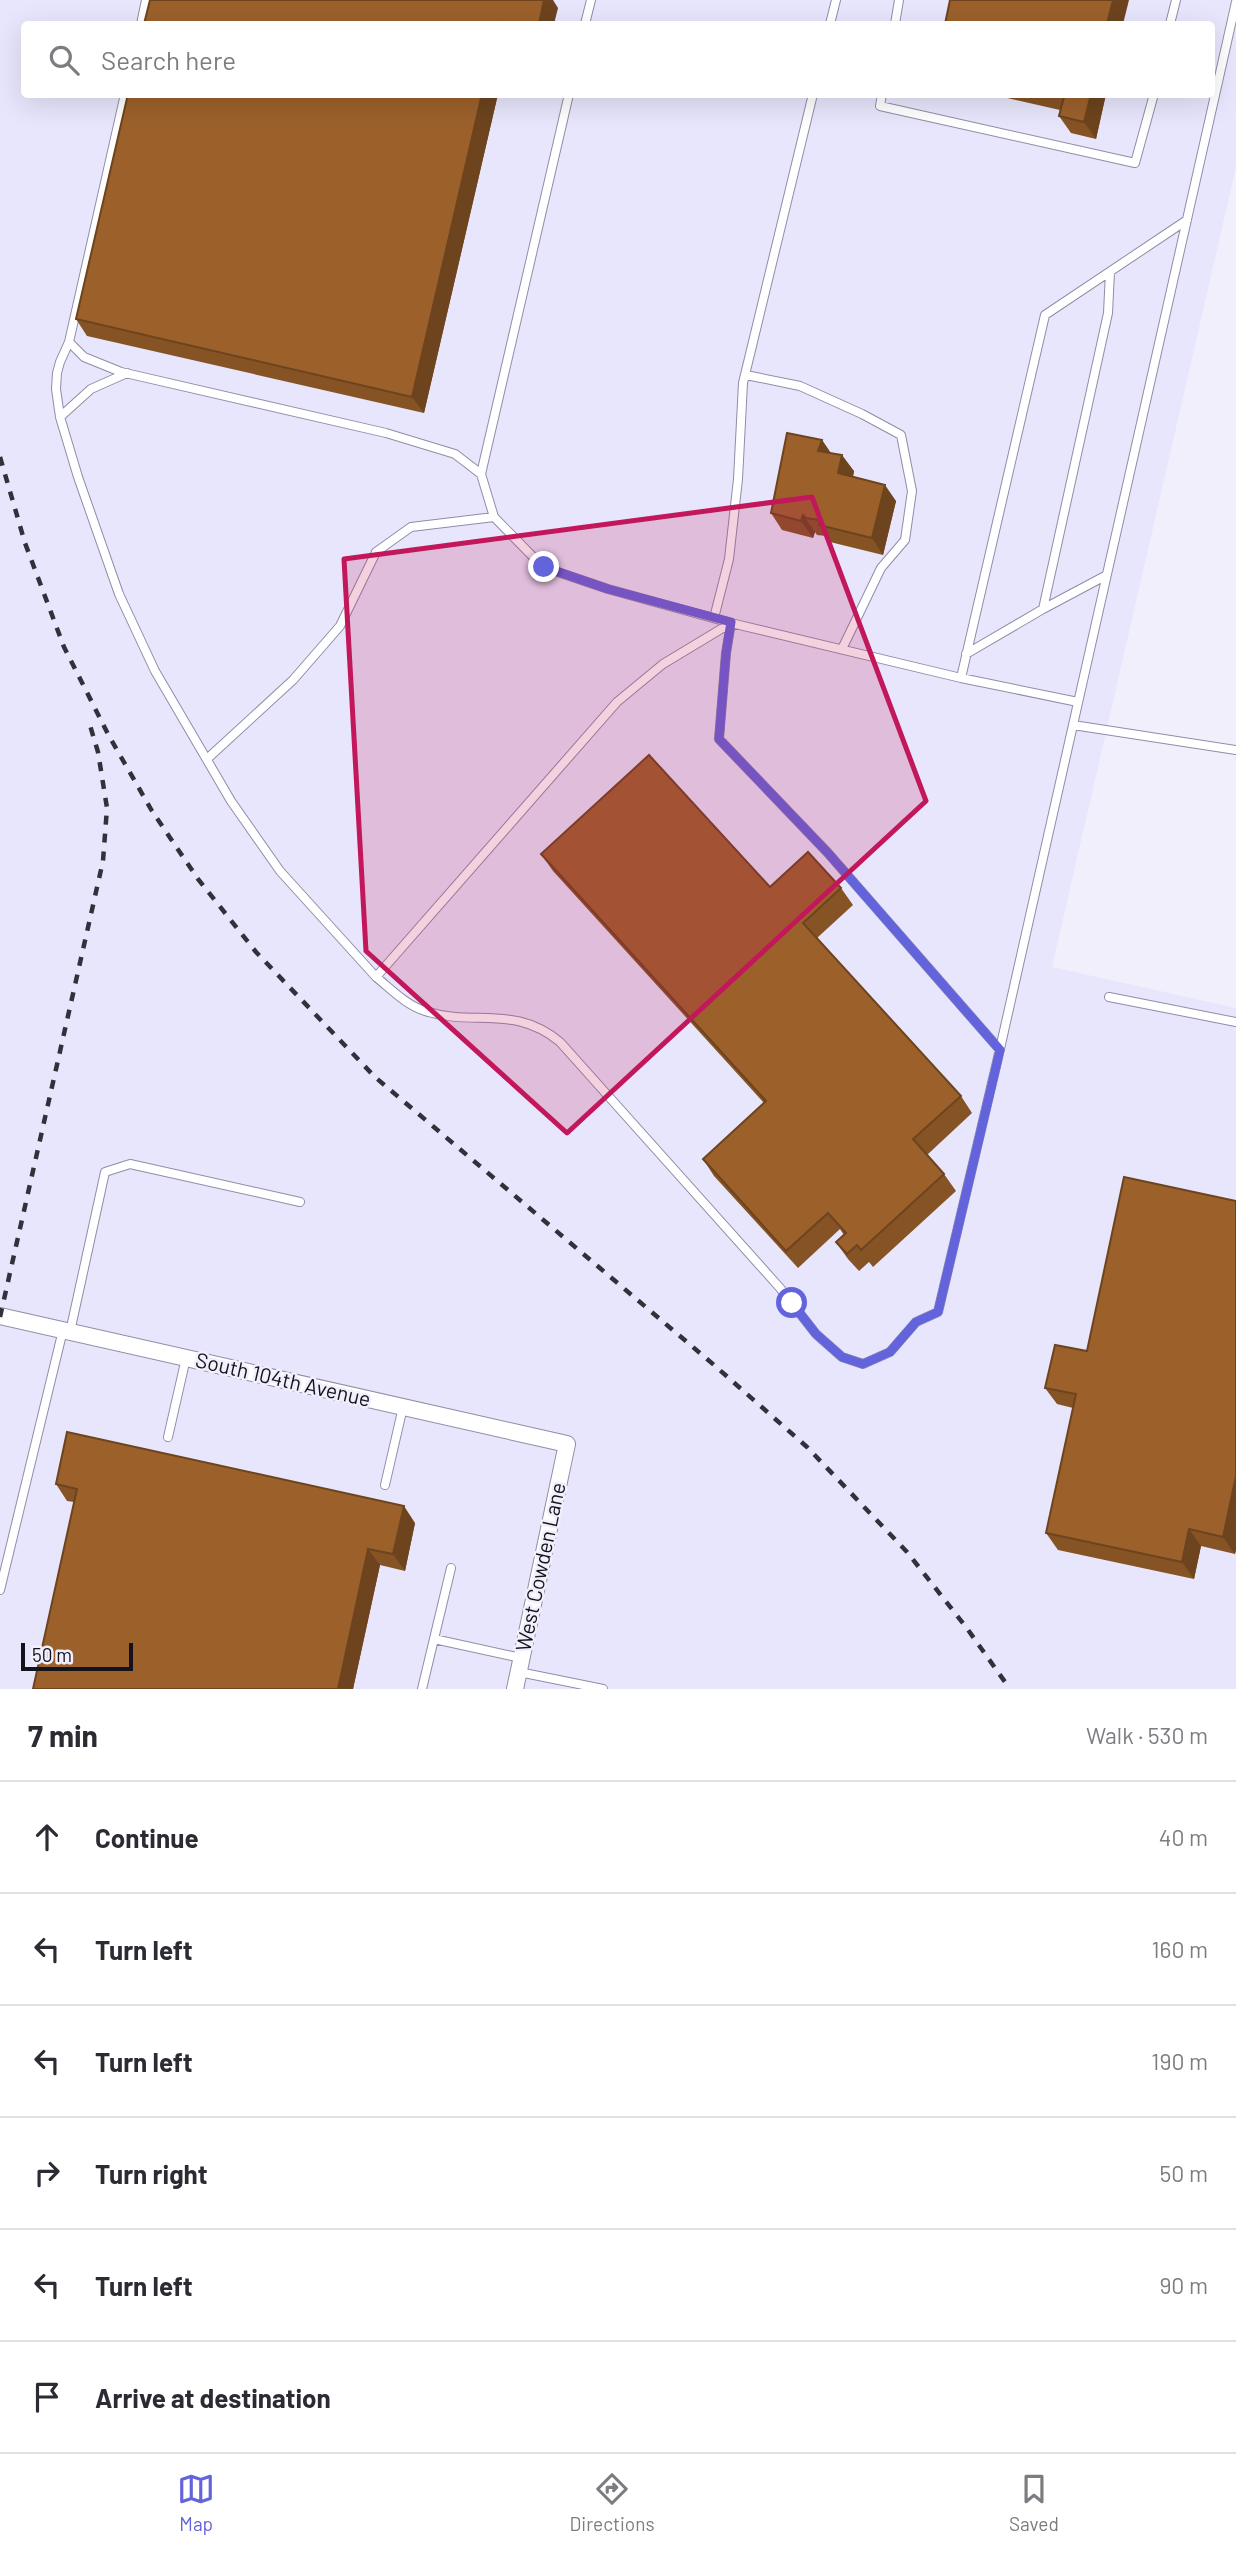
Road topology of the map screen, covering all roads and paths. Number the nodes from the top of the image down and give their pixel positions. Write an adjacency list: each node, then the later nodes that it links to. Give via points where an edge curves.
1 (146, 0): 7 (lane)
2 (591, 0): 8 (lane)
3 (836, 0): 9 (lane)
4 (899, 0): 10 (lane)
5 (1176, 0): 11 (lane)
6 (1236, 2): 12 (lane)
7 (142, 21)
8 (586, 21)
9 (831, 21)
10 (896, 21)
11 (1171, 21)
12 (1215, 84)
13 (124, 98): 21 (lane)
14 (568, 98): 25 (lane)
15 (812, 98): 23 (lane)
16 (881, 98): 17 (lane, via 880,106 1135,163)
17 (1153, 98)
18 (1212, 98): 19 (lane)
19 (1187, 220): 20 (lane); 27 (lane)
20 (1110, 272): 28 (lane, via 1108,313); 32 (lane, via 1045,315)
21 (69, 342): 22 (lane, via 84,357); 24 (lane, via 58,373)
22 (127, 373): 24 (lane, via 91,389); 25 (lane, via 386,433 455,454)
23 (746, 375): 29 (lane, via 729,558); 31 (lane, via 800,386 901,435 912,491 905,540 881,568)
24 (60, 417): 37 (lane, via 119,594 155,671)
25 (481, 474): 26 (lane)
26 (494, 517): 29 (lane, via 544,567); 37 (lane, via 411,527 376,552 340,626 293,680)
27 (1105, 576): 28 (lane); 34 (lane)
28 (1043, 609): 32 (lane)
29 (714, 618): 30 (lane)
30 (731, 622): 31 (lane); 38 (lane, via 663,664 617,702); 41 (lane, via 719,739 828,853)
31 (842, 649): 33 (lane)
32 (966, 654): 33 (lane)
33 (961, 678): 34 (lane)
34 (1078, 702): 35 (lane)
35 (1073, 725): 36 (lane); 41 (lane)
36 (1236, 750)
37 (207, 759): 38 (lane, via 280,871)
38 (376, 977): 41 (lane, via 426,1011 507,1018 547,1031 780,1288 816,1334 842,1357 863,1364 890,1352 916,1322 938,1312)
39 (1109, 997): 40 (lane)
40 (1236, 1022)
41 (1000, 1050)
42 (300, 1202): 44 (lane, via 130,1164 105,1172)
43 (0, 1317): 44 (street, South 104th Avenue)
44 (66, 1331): 45 (street, South 104th Avenue); 51 (lane)
45 (186, 1358): 46 (street, South 104th Avenue); 47 (lane)
46 (403, 1407): 48 (street, South 104th Avenue); 49 (lane)
47 (168, 1437)
48 (567, 1444): 53 (street, West Cowden Lane)
49 (385, 1485)
50 (450, 1568): 52 (lane)
51 (0, 1590)
52 (434, 1639): 53 (lane); 54 (lane)
53 (520, 1665): 55 (street, West Cowden Lane); 56 (lane)
54 (422, 1689)
55 (515, 1689)
56 (603, 1689)

